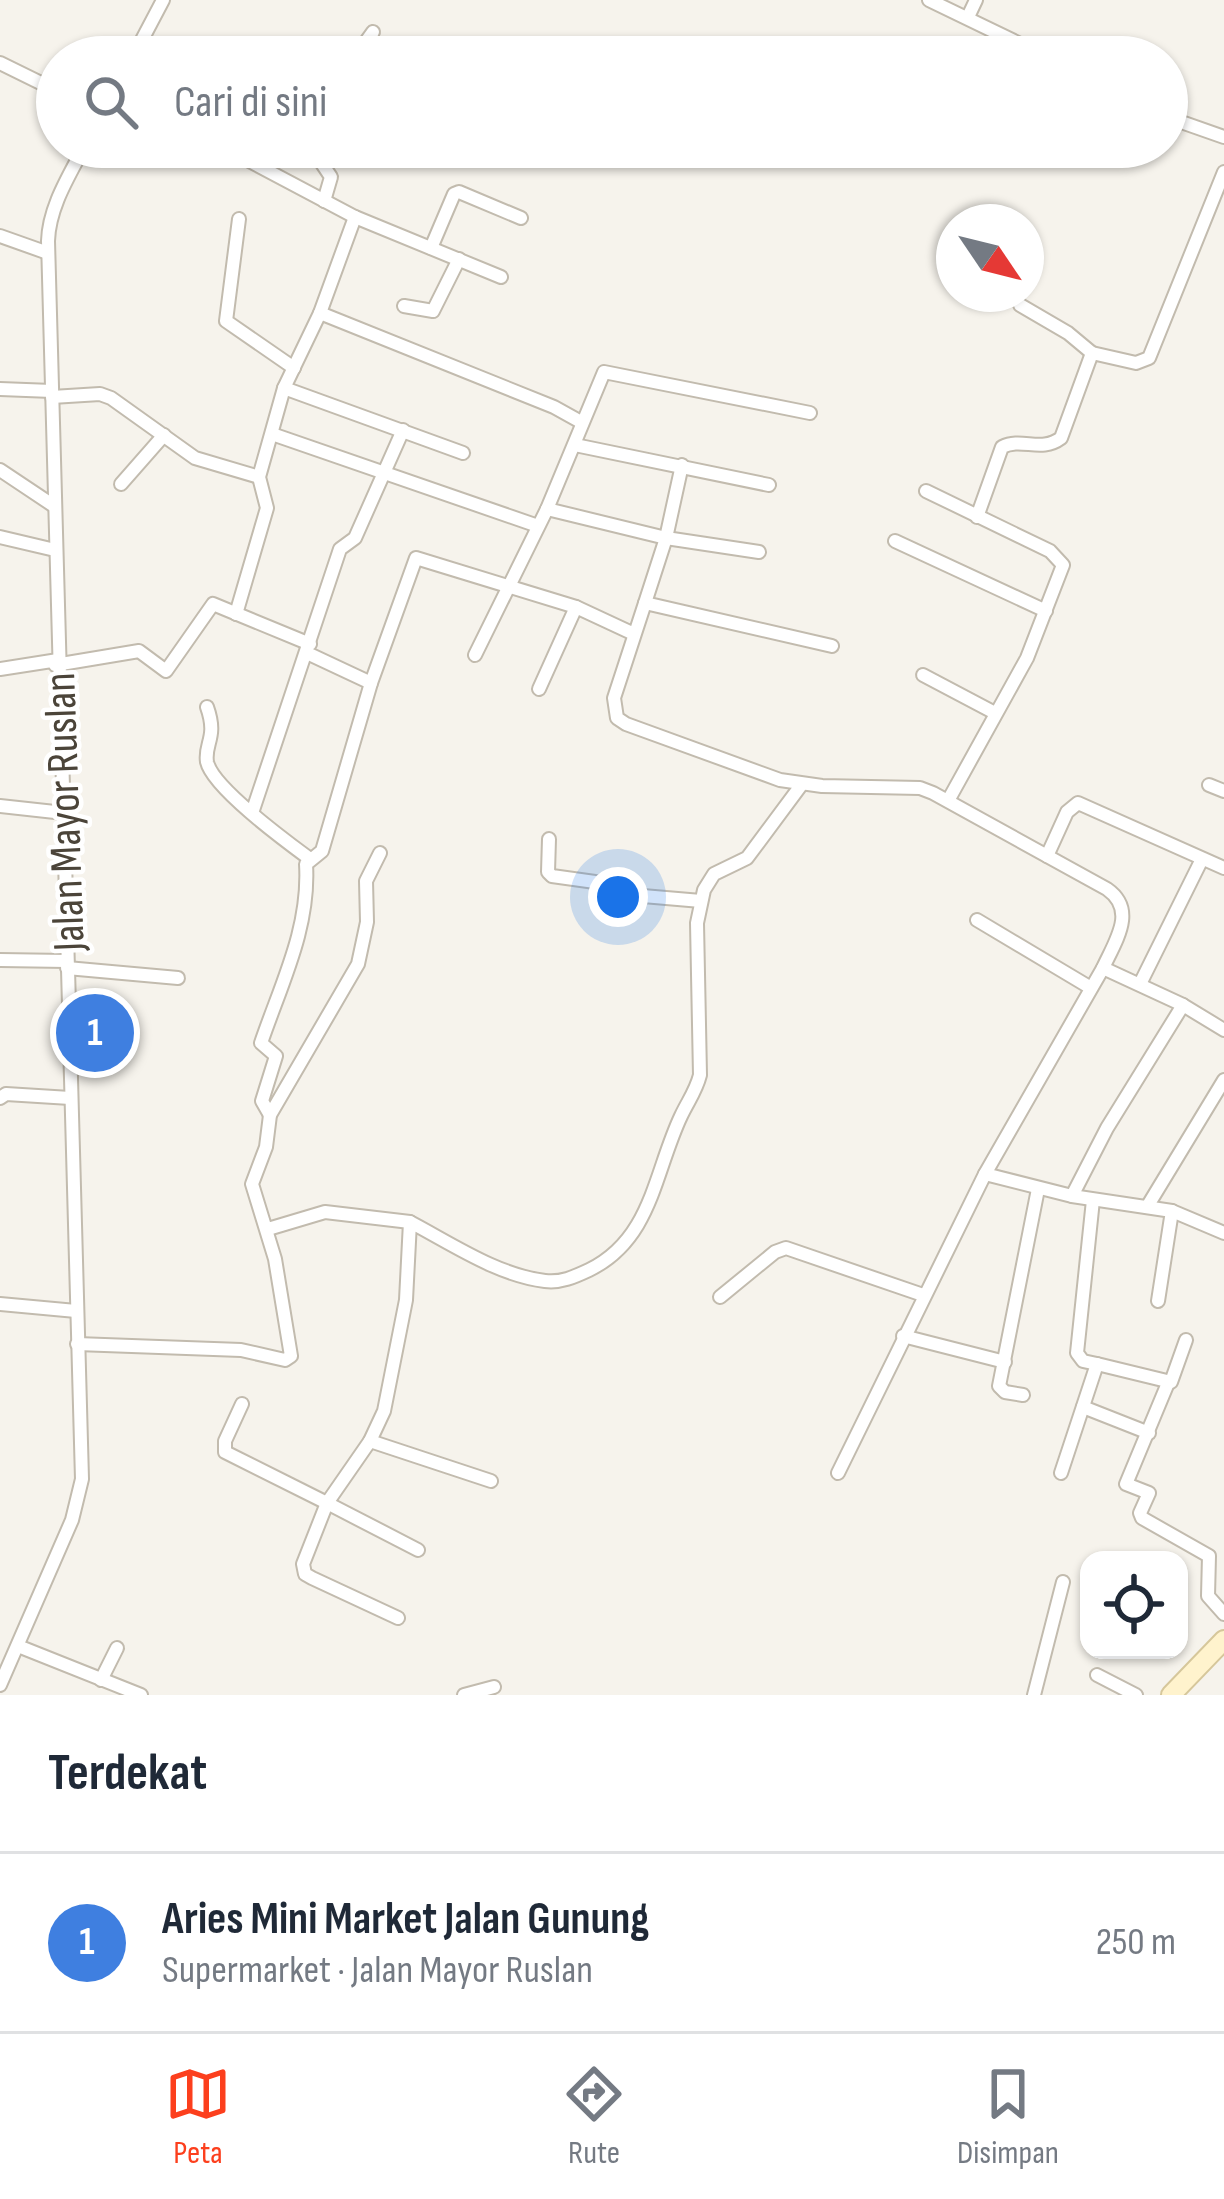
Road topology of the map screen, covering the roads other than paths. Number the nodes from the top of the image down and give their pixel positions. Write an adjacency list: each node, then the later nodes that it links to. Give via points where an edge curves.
1 (163, 0): 6 (street)
2 (929, 0): 4 (street)
3 (976, 0): 4 (street)
4 (968, 17): 8 (street)
5 (373, 32): 7 (street)
6 (144, 36)
7 (370, 36)
8 (1005, 36)
9 (0, 63): 10 (street)
10 (36, 81)
11 (1188, 124): 12 (street)
12 (1224, 137)
13 (74, 168): 23 (street, Jalan Mayor Ruslan, via 50,219)
14 (262, 168): 17 (street)
15 (325, 168): 17 (street, via 331,177)
16 (1224, 172): 29 (street, via 1149,358 1136,363)
17 (324, 201): 18 (street)
18 (355, 217): 22 (street); 28 (street)
19 (520, 218): 22 (street, via 459,192)
20 (238, 219): 30 (street, via 226,321)
21 (0, 236): 23 (street)
22 (430, 248): 24 (street)
23 (49, 253): 33 (street, Jalan Mayor Ruslan)
24 (459, 260): 25 (street); 26 (street, via 433,311)
25 (501, 277)
26 (404, 306)
27 (1032, 312): 29 (street)
28 (320, 314): 30 (street); 35 (street)
29 (1092, 353): 50 (street, via 1061,438 1046,446 1006,443)
30 (294, 368): 32 (street)
31 (0, 388): 33 (street)
32 (284, 388): 36 (street); 37 (street)
33 (52, 394): 38 (street, via 111,398); 48 (street, Jalan Mayor Ruslan)
34 (811, 413): 35 (street, via 608,371)
35 (581, 422): 39 (street)
36 (404, 430): 40 (street); 43 (street)
37 (272, 434): 43 (street); 44 (street)
38 (164, 435): 44 (street, via 195,458); 45 (street)
39 (575, 446): 41 (street); 49 (street)
40 (463, 453)
41 (682, 465): 46 (street); 53 (street)
42 (0, 470): 48 (street)
43 (382, 473): 51 (street); 64 (street, via 355,538 340,548)
44 (259, 477): 61 (street, via 267,508)
45 (121, 484)
46 (769, 485)
47 (926, 491): 50 (street)
48 (55, 506): 55 (street, Jalan Mayor Ruslan)
49 (548, 509): 51 (street); 53 (street)
50 (976, 517): 60 (street, via 1059,559 1062,574)
51 (538, 526): 57 (street)
52 (0, 537): 55 (street)
53 (666, 538): 56 (street); 58 (street)
54 (895, 541): 60 (street)
55 (56, 550): 66 (street, Jalan Mayor Ruslan)
56 (759, 552)
57 (510, 586): 59 (street); 65 (street); 69 (street, via 416,557)
58 (645, 604): 62 (street); 63 (street)
59 (576, 607): 62 (street); 70 (street)
60 (1046, 611): 72 (street)
61 (236, 614): 64 (street); 66 (street, via 213,604 166,671 139,651)
62 (634, 634): 73 (street, via 614,698 617,718)
63 (832, 646)
64 (308, 649): 69 (street); 79 (street)
65 (475, 655)
66 (57, 663): 67 (street); 78 (street, Jalan Mayor Ruslan)
67 (0, 669)
68 (923, 675): 72 (street)
69 (371, 682): 83 (street, via 322,851)
70 (539, 689)
71 (207, 707): 79 (street, via 214,732 208,764)
72 (995, 713): 76 (street)
73 (802, 784): 76 (street, via 920,788); 86 (street, via 747,858 715,874)
74 (1209, 785): 75 (street)
75 (1224, 790)
76 (949, 799): 82 (street)
77 (0, 806): 78 (street)
78 (64, 813): 89 (street, Jalan Mayor Ruslan)
79 (252, 813): 83 (street)
80 (549, 839): 86 (street, via 552,876 595,882 608,892)
81 (380, 853): 99 (street, via 366,881 358,964)
82 (1047, 856): 84 (street, via 1078,803); 90 (street, via 1123,904)
83 (310, 859): 99 (street, via 299,937 261,1040 276,1055 262,1101)
84 (1202, 859): 85 (street); 92 (street)
85 (1224, 868)
86 (700, 901): 106 (street, via 697,1090 645,1215 625,1243 605,1262 550,1282 512,1275)
87 (977, 920): 93 (street)
88 (0, 960): 89 (street)
89 (67, 964): 91 (street); 98 (street, Jalan Mayor Ruslan)
90 (1103, 968): 92 (street); 93 (street)
91 (178, 978)
92 (1140, 984): 94 (street)
93 (1091, 988): 100 (street)
94 (1183, 1005): 95 (street); 102 (street)
95 (1224, 1030)
96 (1224, 1081): 104 (street)
97 (0, 1098): 98 (street)
98 (70, 1098): 113 (street, Jalan Mayor Ruslan)
99 (270, 1115): 107 (street, via 252,1191)
100 (985, 1174): 101 (street); 109 (street)
101 (1038, 1189): 102 (street); 117 (street)
102 (1072, 1196): 103 (street)
103 (1093, 1200): 104 (street); 118 (street, via 1077,1358)
104 (1147, 1207): 105 (street)
105 (1172, 1211): 108 (street); 111 (street)
106 (410, 1222): 107 (street, via 325,1212); 124 (street, via 406,1300 384,1411)
107 (268, 1229): 116 (street, via 290,1358)
108 (1224, 1232)
109 (923, 1294): 110 (street, via 786,1248); 114 (street)
110 (720, 1297)
111 (1158, 1300)
112 (0, 1304): 113 (street)
113 (76, 1311): 116 (street, Jalan Mayor Ruslan)
114 (903, 1336): 117 (street); 125 (street)
115 (1186, 1340): 119 (street)
116 (77, 1344): 134 (street, Jalan Mayor Ruslan, via 79,1497)
117 (1005, 1362): 120 (street, via 1000,1389)
118 (1097, 1364): 119 (street); 122 (street)
119 (1168, 1382): 123 (street)
120 (1023, 1395)
121 (242, 1404): 128 (street, via 224,1452)
122 (1083, 1407): 123 (street); 126 (street)
123 (1149, 1432): 131 (street, via 1126,1484 1149,1493 1142,1518 1209,1556 1208,1596)
124 (370, 1441): 127 (street); 128 (street)
125 (838, 1473)
126 (1061, 1473)
127 (491, 1481)
128 (327, 1503): 129 (street); 132 (street, via 305,1574)
129 (418, 1550)
130 (1063, 1582): 142 (street)
131 (1224, 1614)
132 (398, 1618)
133 (1224, 1640): 144 (street)
134 (18, 1646): 137 (street); 138 (street, Jalan Mayor Ruslan)
135 (117, 1648): 137 (street)
136 (1097, 1675): 143 (street)
137 (101, 1680): 140 (street)
138 (0, 1685)
139 (494, 1687): 141 (street)
140 (141, 1695)
141 (464, 1695)
142 (1034, 1695)
143 (1136, 1695)
144 (1171, 1695)

